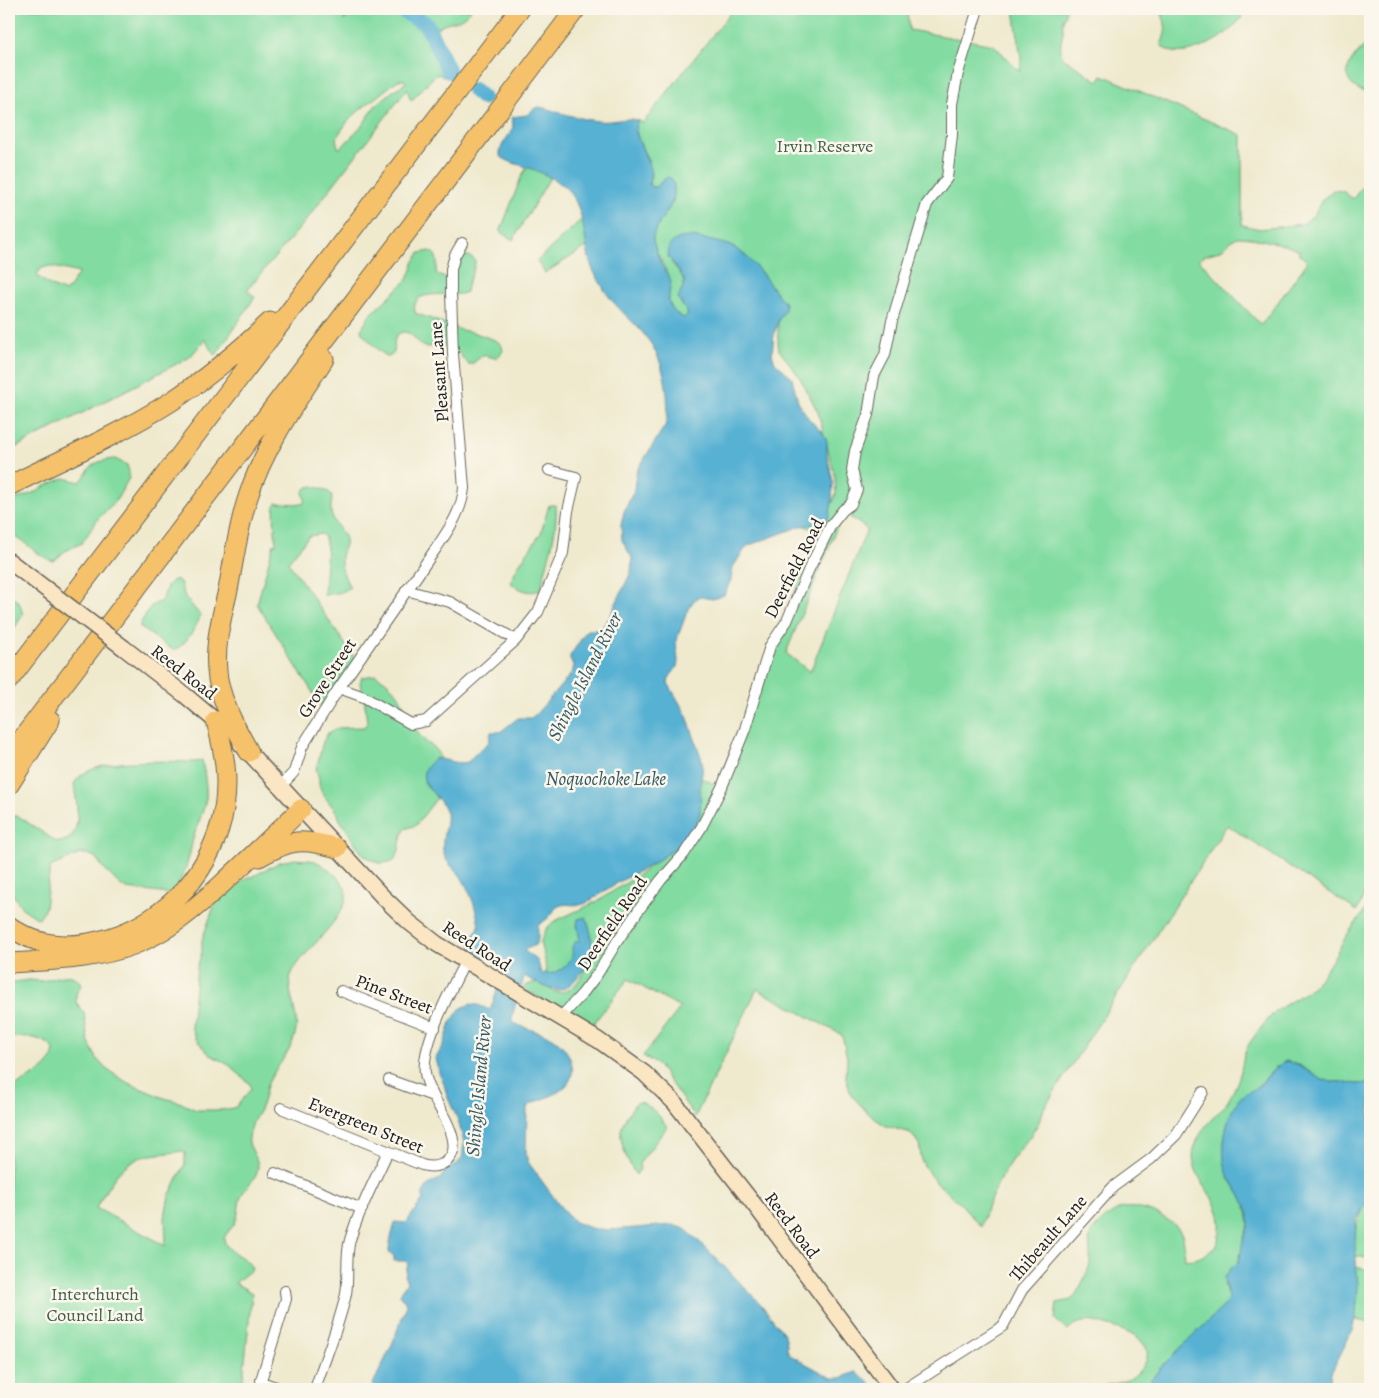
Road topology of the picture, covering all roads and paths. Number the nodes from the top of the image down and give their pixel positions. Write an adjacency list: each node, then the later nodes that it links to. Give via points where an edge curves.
1 (520, 9): 6 (highway)
2 (576, 9): 5 (highway)
3 (978, 9): 30 (street, Deerfield Road, via 952,104 952,135 946,178 927,204 885,355 874,376 868,415 855,451 852,470 857,490 851,504 831,525 808,569 787,621 770,646 745,729 722,787 701,828 638,911 598,973)
4 (462, 243): 9 (street, Pleasant Lane, via 451,269 451,292 464,488)
5 (384, 260): 12 (highway); 19 (highway, via 278,433 256,473 248,497 216,652 224,703)
6 (309, 285): 8 (highway, via 230,359 185,392 129,425); 14 (highway)
7 (548, 470): 13 (street, via 576,477 563,553 538,612)
8 (9, 486)
9 (462, 502): 11 (street, Grove Street, via 451,525)
10 (9, 561): 18 (street, Reed Road, bridge)
11 (406, 590): 13 (street, via 450,602); 17 (street, Grove Street)
12 (110, 622): 20 (highway); 21 (highway)
13 (516, 640): 17 (street, via 426,721 411,724 364,697)
14 (37, 643): 15 (highway); 16 (highway)
15 (9, 668)
16 (9, 680)
17 (339, 688): 22 (street, Grove Street, via 302,747 294,772)
18 (216, 721): 19 (street, Reed Road); 26 (highway, via 227,769 222,817 215,842 203,864 174,901 133,929 108,939 81,944 50,945 24,936)
19 (249, 752): 22 (street, Reed Road)
20 (9, 756)
21 (9, 785)
22 (281, 786): 23 (street, Reed Road)
23 (302, 809): 24 (street, Reed Road); 25 (highway)
24 (337, 848): 25 (highway, via 315,841 296,841); 27 (street, Reed Road, via 409,922)
25 (241, 867): 28 (highway, via 184,917 138,943 93,956)
26 (9, 926)
27 (465, 962): 30 (street, Reed Road); 31 (street)
28 (9, 963)
29 (341, 991): 31 (street, Pine Street)
30 (560, 1018): 42 (street, Reed Road, via 644,1073 674,1102)
31 (435, 1028): 34 (street, via 424,1063)
32 (388, 1080): 34 (street)
33 (1203, 1092): 43 (street, Thibeault Lane, via 1176,1135 1151,1159 1113,1187 1022,1290 1003,1326)
34 (433, 1096): 36 (street, Evergreen Street, via 450,1128 454,1143 450,1158 441,1165 427,1167)
35 (281, 1108): 36 (street, Evergreen Street)
36 (388, 1151): 38 (street)
37 (274, 1172): 38 (street)
38 (362, 1209): 41 (street, via 349,1247 344,1301)
39 (285, 1291): 40 (street, via 286,1299 261,1380)
40 (282, 1389)
41 (315, 1389)
42 (892, 1389)
43 (905, 1389)

